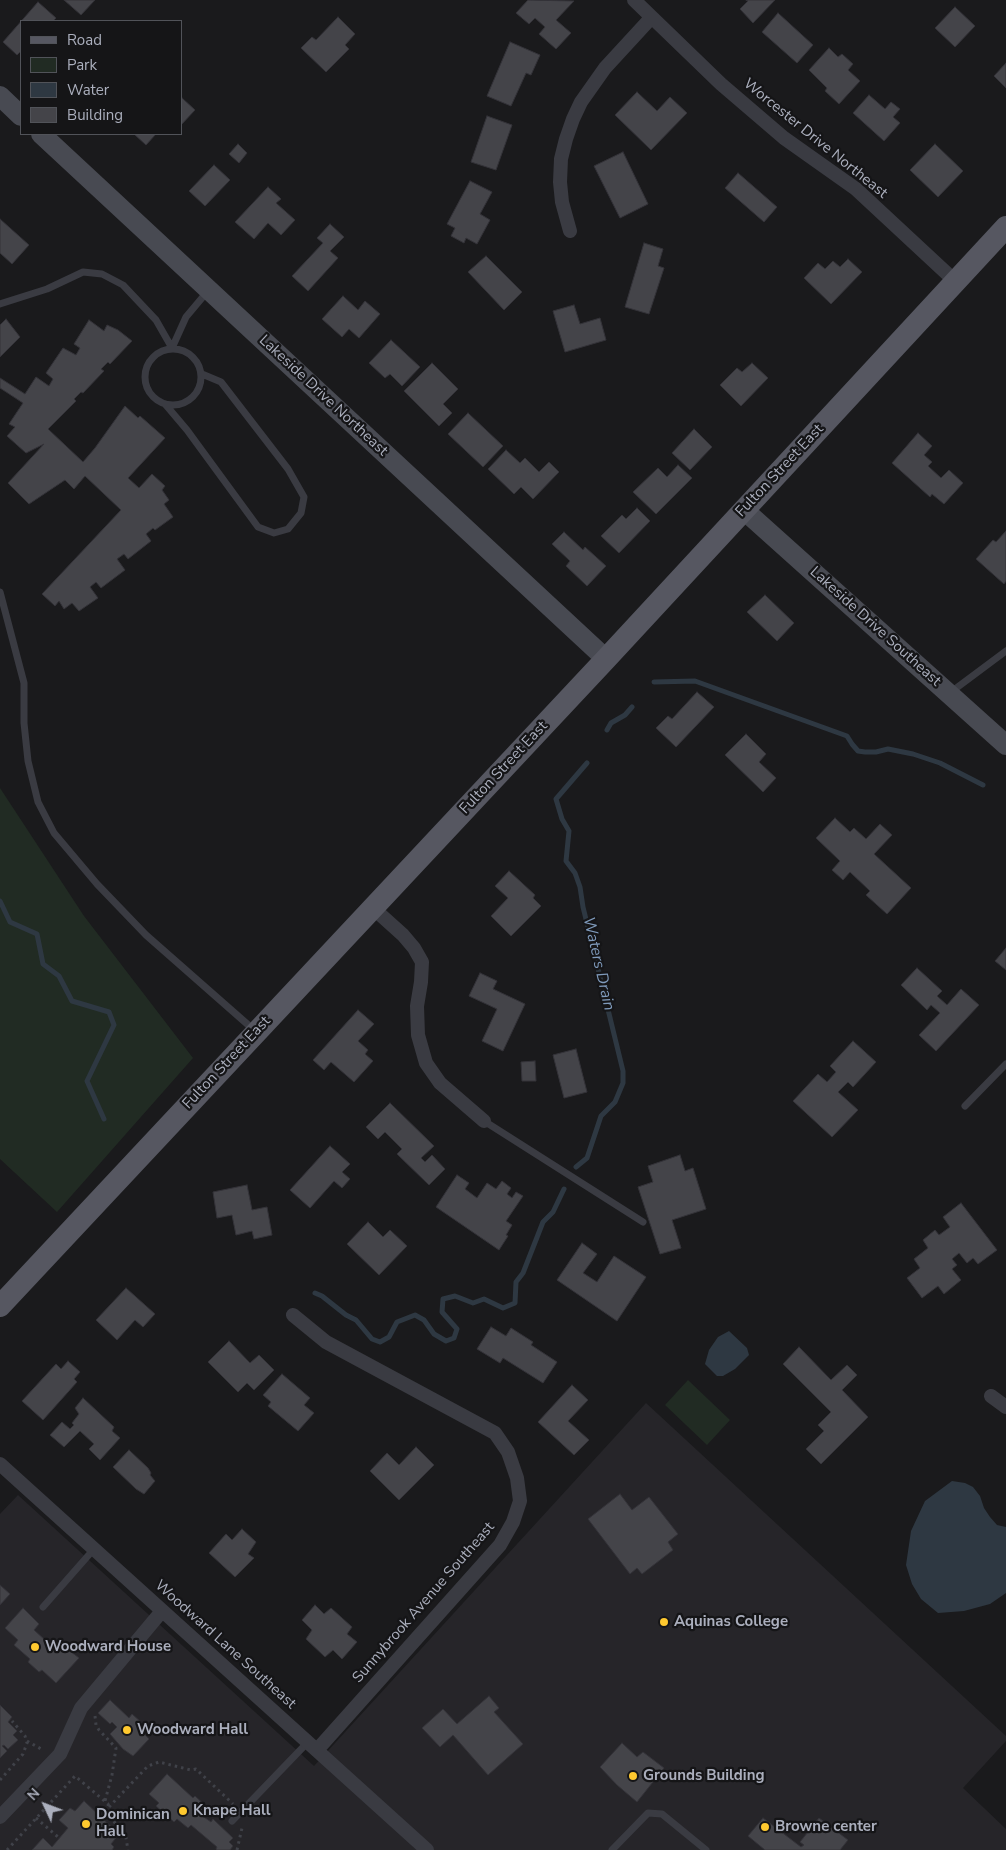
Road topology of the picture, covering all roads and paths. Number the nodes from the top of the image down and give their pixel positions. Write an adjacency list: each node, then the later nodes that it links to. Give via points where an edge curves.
1 (634, 0): 2 (street, Worcester Drive Northeast)
2 (651, 18): 7 (street, via 605,68 573,119 561,159 560,182); 8 (street, Worcester Drive Northeast, via 784,138 856,189)
3 (0, 96): 4 (street)
4 (20, 115)
5 (41, 135): 9 (street, Lakeside Drive Northeast)
6 (1006, 228): 8 (main road, Fulton Street East)
7 (570, 231)
8 (956, 281): 14 (main road, Fulton Street East)
9 (209, 290): 11 (lane, via 186,317); 17 (street, Lakeside Drive Northeast)
10 (0, 304): 11 (lane, via 48,289 83,272 102,274 123,285 156,320)
11 (172, 348): 12 (lane, via 189,353 200,366); 13 (lane, via 163,350 149,361 144,378 150,394)
12 (202, 374): 13 (lane, via 201,383 191,399 174,406); 13 (lane, via 221,382 288,469 304,497 301,513 288,529 274,532 258,528)
13 (165, 404)
14 (744, 510): 17 (main road, Fulton Street East); 18 (street, Lakeside Drive Southeast)
15 (0, 592): 21 (lane, via 24,683 28,761 38,802 54,833 96,884 146,936)
16 (1006, 651): 18 (lane)
17 (606, 659): 20 (main road, Fulton Street East)
18 (949, 694): 19 (street, Lakeside Drive Southeast)
19 (1006, 745)
20 (373, 908): 21 (main road, Fulton Street East); 24 (street, via 403,934 422,962 417,1006 418,1035 426,1063 440,1083)
21 (256, 1032): 26 (main road, Fulton Street East)
22 (1006, 1064): 23 (lane)
23 (965, 1106)
24 (484, 1121): 25 (lane)
25 (643, 1222)
26 (0, 1306)
27 (293, 1315): 36 (street, Sunnybrook Avenue Southeast, via 326,1342 495,1433 508,1452 517,1478 520,1501 500,1545)
28 (991, 1396): 29 (street)
29 (1006, 1407)
30 (0, 1464): 31 (street, Woodward Lane Southeast)
31 (94, 1550): 32 (lane); 33 (street, Woodward Lane Southeast)
32 (42, 1607)
33 (162, 1611): 34 (street); 36 (street, Woodward Lane Southeast)
34 (88, 1698): 38 (path, via 95,1707 97,1728 116,1748); 41 (street, via 60,1754)
35 (12, 1721): 37 (path, via 25,1736 27,1744 23,1754)
36 (313, 1745): 40 (lane); 48 (street, Woodward Lane Southeast)
37 (0, 1780)
38 (105, 1801): 39 (path); 42 (path, via 75,1776)
39 (108, 1807): 40 (path, via 148,1766 159,1762 196,1769); 46 (path, via 110,1816 126,1838)
40 (241, 1812): 43 (lane); 47 (path, via 244,1818)
41 (0, 1817)
42 (36, 1818): 44 (path); 45 (path)
43 (232, 1821)
44 (58, 1837)
45 (7, 1850)
46 (128, 1850)
47 (237, 1850)
48 (427, 1850)
49 (612, 1850): 50 (lane, via 648,1813 662,1814)
50 (706, 1850)

